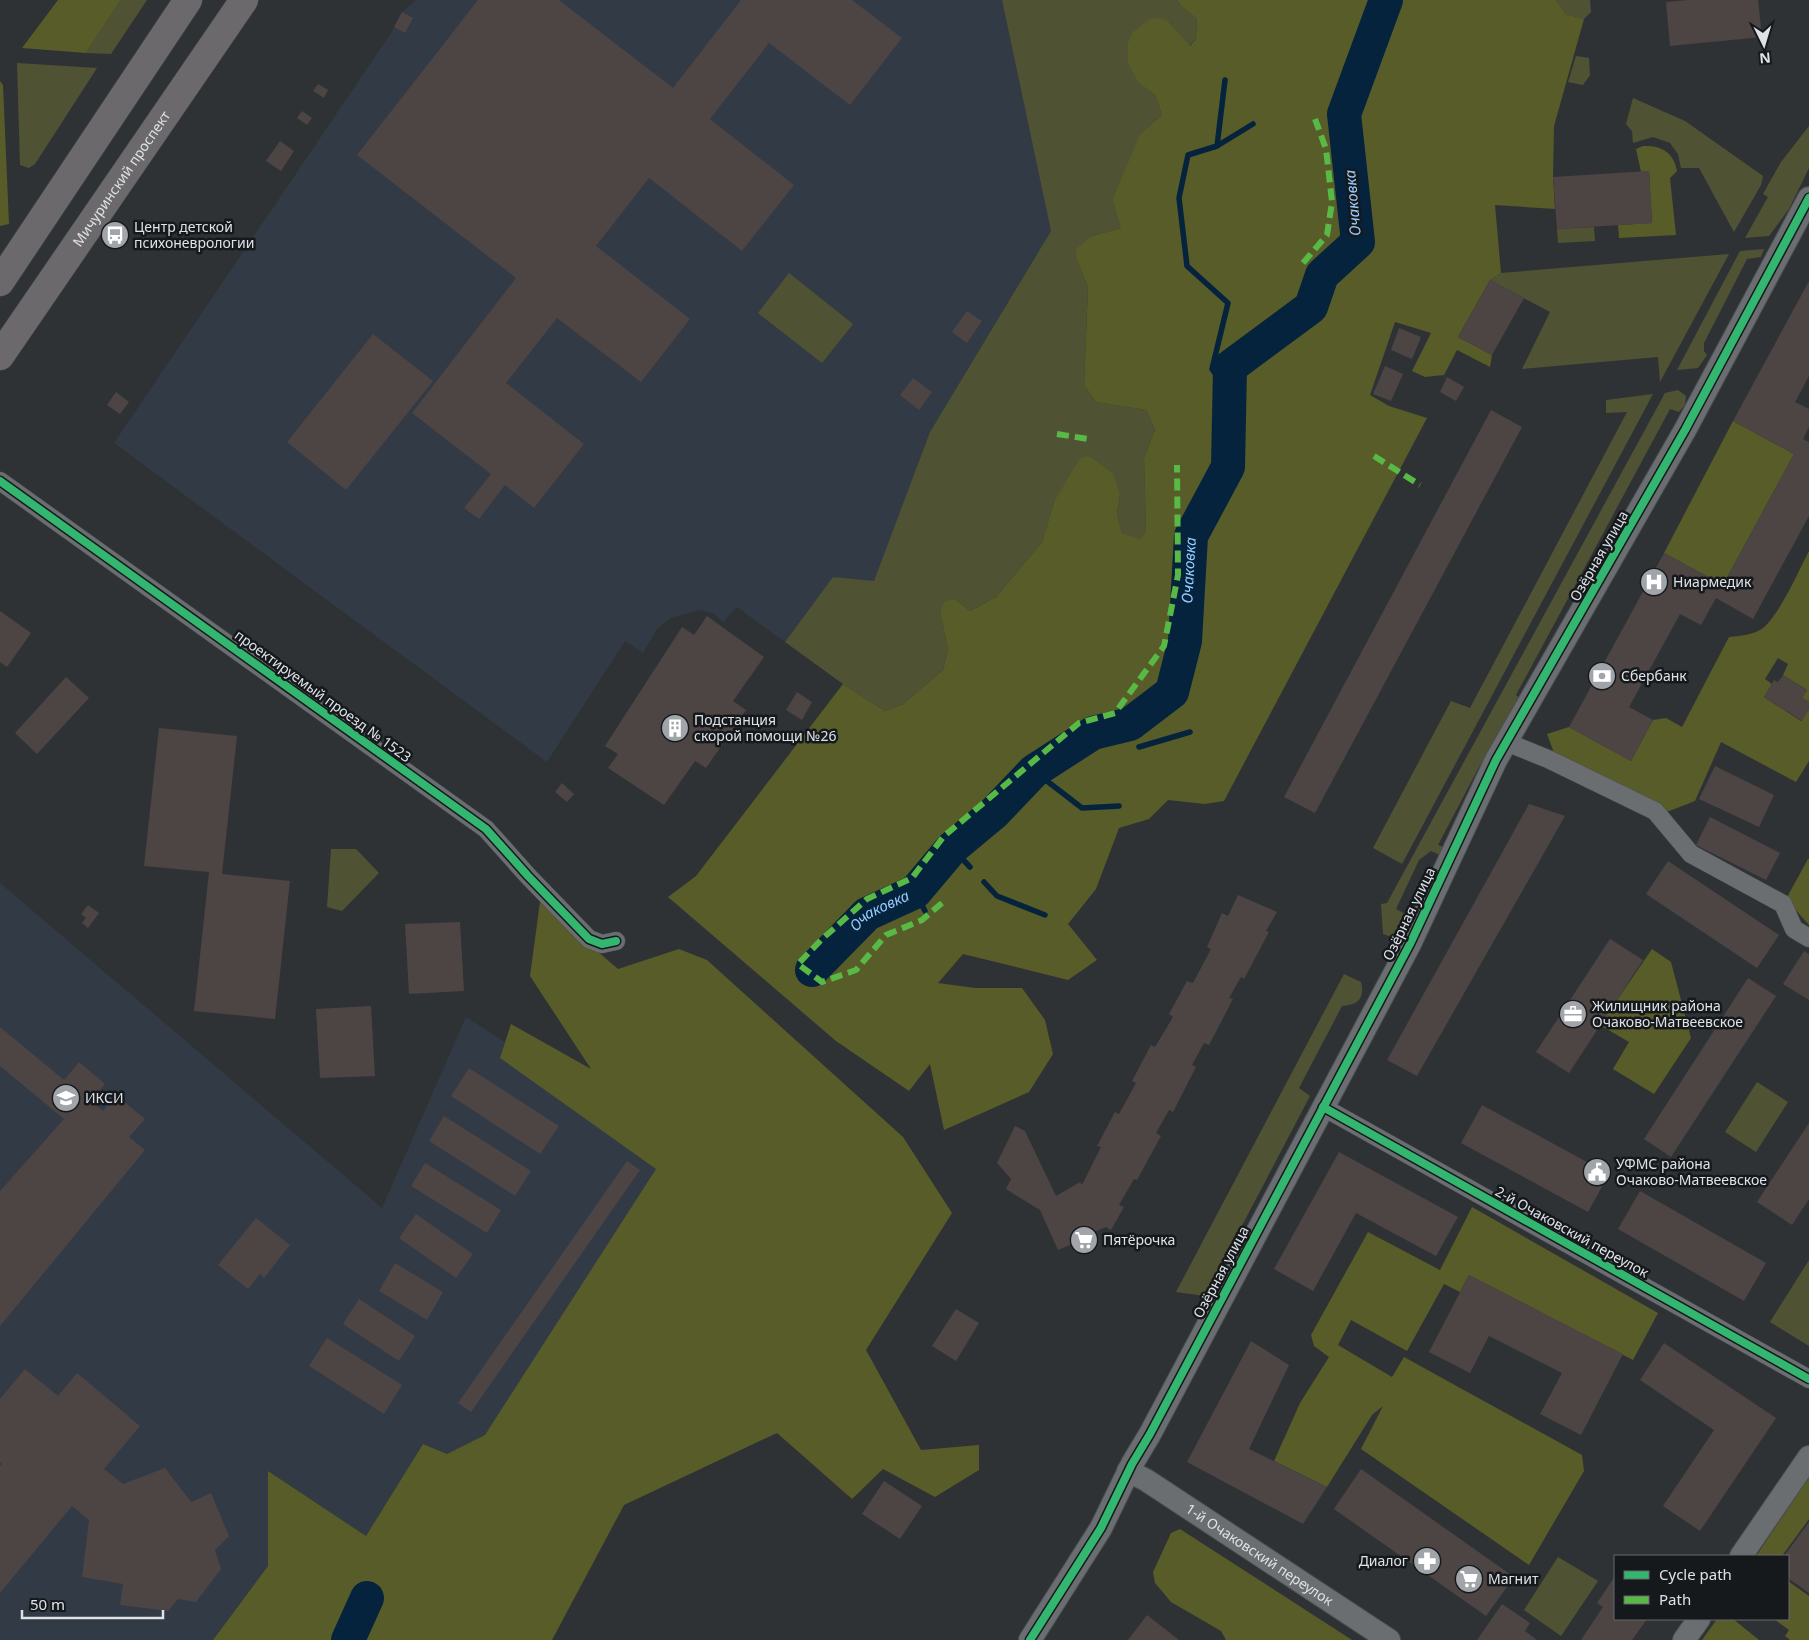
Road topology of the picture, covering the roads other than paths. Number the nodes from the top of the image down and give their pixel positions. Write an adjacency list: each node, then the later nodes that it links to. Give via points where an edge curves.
1 (188, 0): 4 (main road)
2 (244, 0): 5 (main road, Мичуринский проспект)
3 (1809, 198): 7 (street, Озёрная улица, via 1685,430)
4 (1, 278)
5 (0, 356)
6 (0, 480): 9 (street, проектируемый проезд № 1523, via 486,829 589,939 602,944)
7 (1506, 742): 8 (street, via 1656,811 1692,854 1783,904 1794,929); 10 (street, Озёрная улица, via 1410,944)
8 (1809, 938)
9 (616, 941)
10 (1323, 1107): 11 (street, 2-й Очаковский переулок); 13 (street, Озёрная улица)
11 (1809, 1379)
12 (1809, 1457): 14 (street)
13 (1128, 1472): 16 (street, Озёрная улица, via 1101,1528); 17 (street, 1-й Очаковский переулок, via 1146,1480)
14 (1742, 1555)
15 (1698, 1620): 18 (street)
16 (1030, 1640)
17 (1389, 1640)
18 (1684, 1640)

